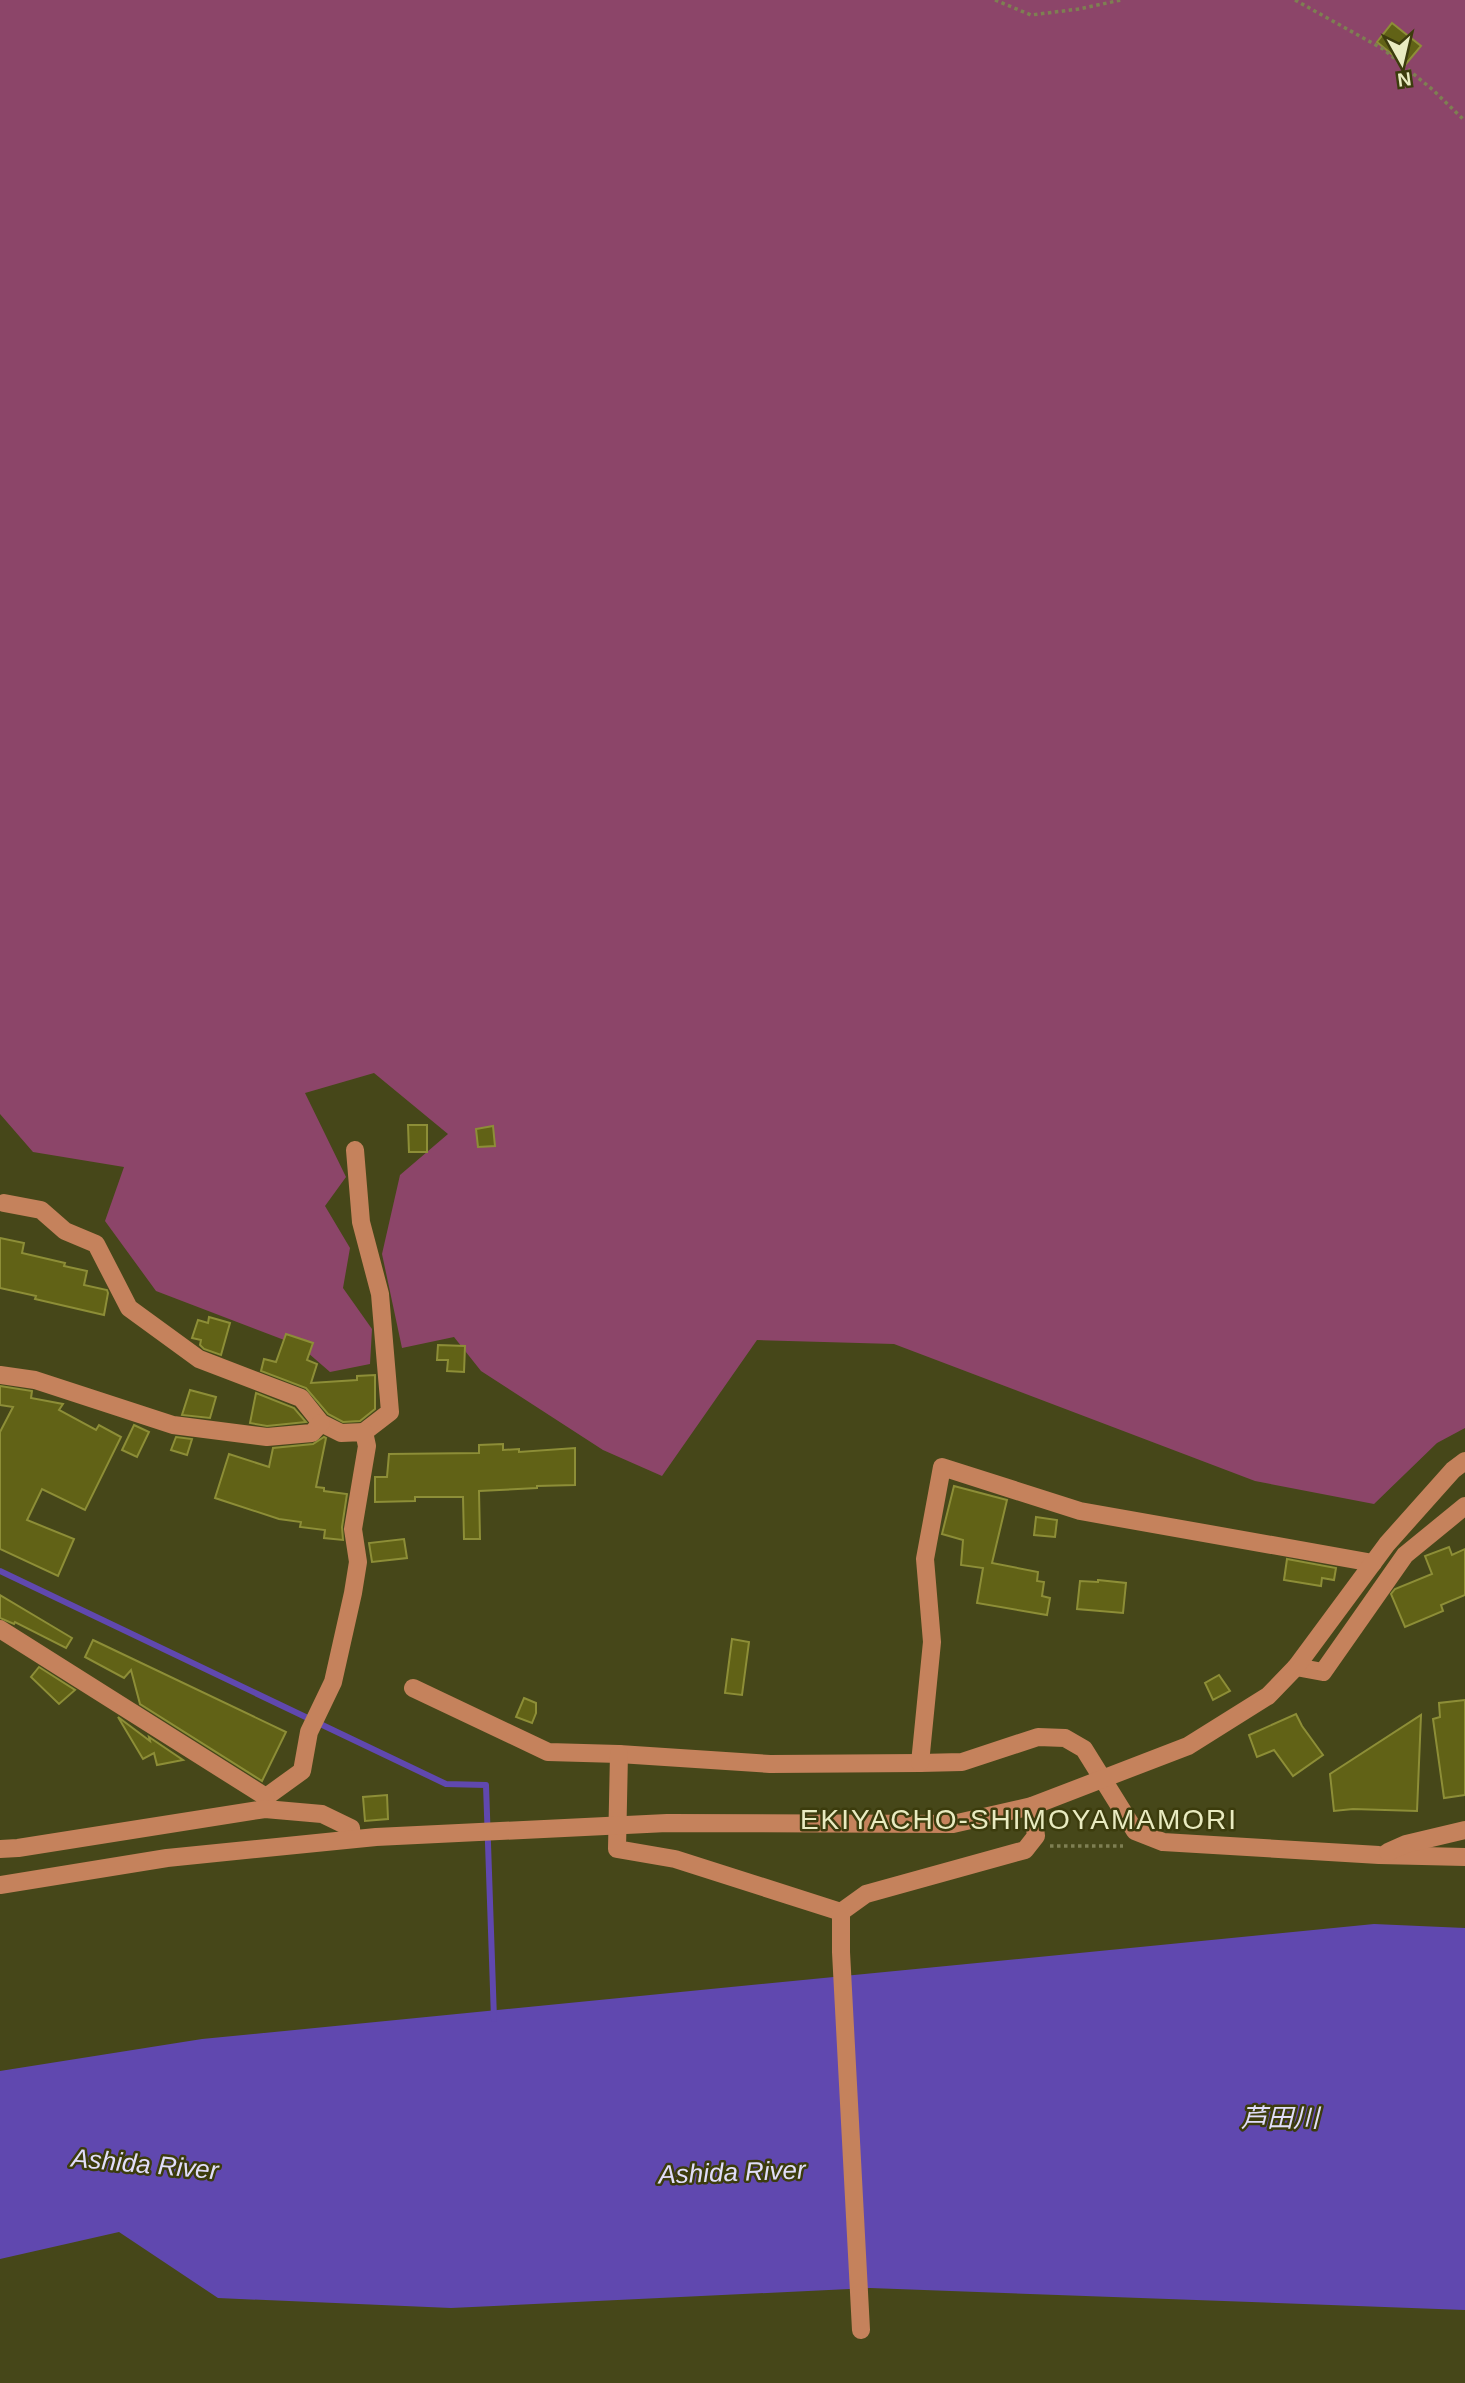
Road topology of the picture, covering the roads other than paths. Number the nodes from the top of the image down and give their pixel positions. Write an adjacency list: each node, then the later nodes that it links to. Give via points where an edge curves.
1 (355, 1150): 5 (street, via 361,1222 380,1294 390,1412)
2 (4, 1203): 4 (street, via 41,1210 65,1231 96,1244 129,1308 199,1359 301,1398)
3 (0, 1375): 4 (street, via 35,1380 173,1425 267,1437 312,1433)
4 (321, 1423): 5 (street, via 341,1433)
5 (364, 1432): 15 (street, via 367,1446 353,1529 358,1562 333,1682 309,1732 302,1771)
6 (1465, 1461): 8 (street)
7 (1465, 1506): 10 (street, via 1405,1555 1323,1672)
8 (1373, 1563): 10 (street); 13 (street, via 1080,1511 942,1467 925,1559 932,1642)
9 (0, 1629): 15 (street)
10 (1296, 1667): 14 (street, via 1268,1696 1188,1746)
11 (413, 1688): 12 (street, via 548,1752)
12 (620, 1754): 13 (street, via 770,1764); 17 (street)
13 (920, 1763): 14 (street, via 962,1762 1038,1737 1065,1738 1084,1749)
14 (1103, 1778): 16 (street); 21 (street, via 1135,1831 1163,1842)
15 (265, 1803): 19 (street, via 322,1814 351,1828); 20 (street)
16 (1032, 1806): 17 (street, via 953,1824); 24 (street, via 1036,1836 1025,1850 866,1894)
17 (619, 1825): 19 (street); 24 (street, via 617,1849 675,1859)
18 (1465, 1830): 21 (street)
19 (352, 1839): 23 (street, via 167,1858)
20 (0, 1849)
21 (1380, 1855): 22 (street)
22 (1465, 1857)
23 (0, 1885)
24 (841, 1912): 25 (street)
25 (861, 2330)

